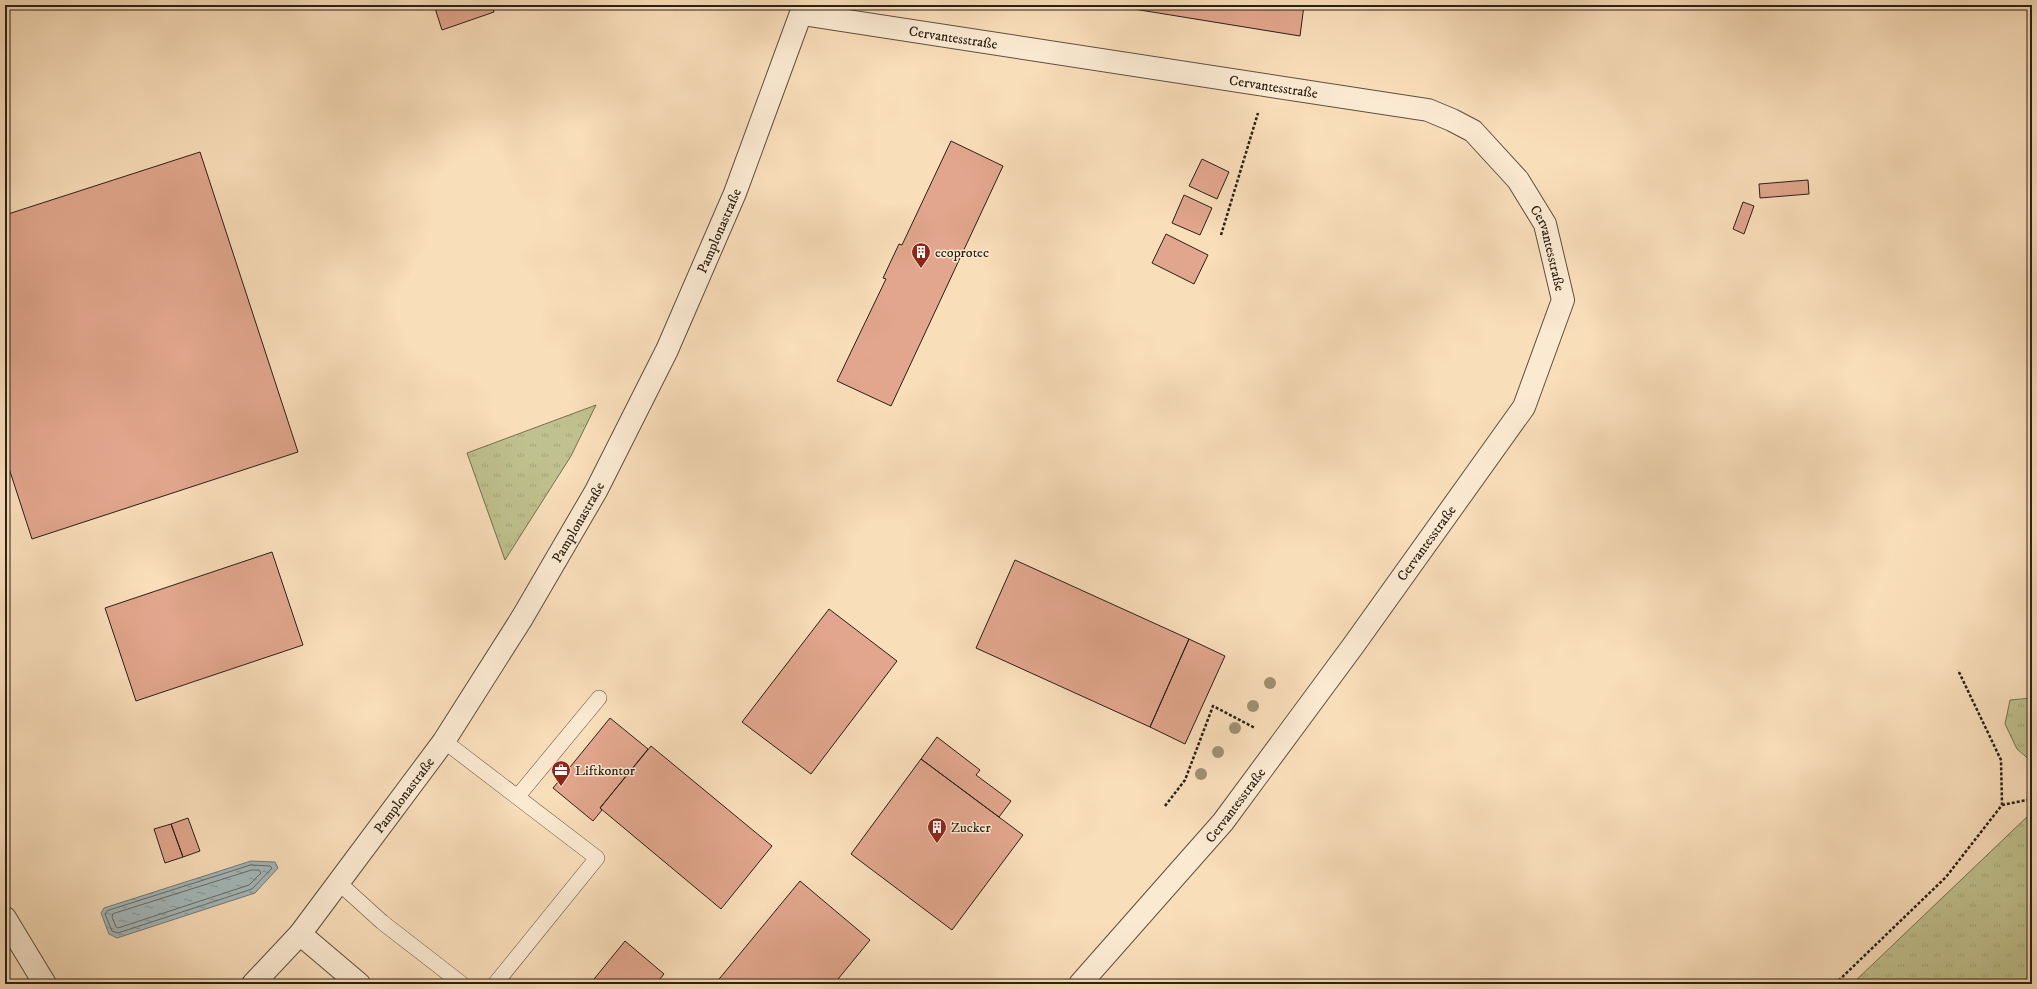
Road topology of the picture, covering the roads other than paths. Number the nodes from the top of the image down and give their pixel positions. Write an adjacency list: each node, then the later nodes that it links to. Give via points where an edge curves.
1 (803, 10): 3 (street, Pamplonastraße, via 735,194 667,350 596,491 522,618); 13 (street, Cervantesstraße, via 1428,110 1473,131 1518,180 1545,224 1563,300 1524,407 1349,652 1223,822)
2 (599, 698): 4 (lane)
3 (444, 741): 4 (lane); 5 (street, Pamplonastraße)
4 (518, 796): 12 (lane, via 597,858)
5 (339, 883): 7 (street, Pamplonastraße); 11 (lane, via 382,922)
6 (5, 918): 8 (street)
7 (300, 934): 9 (street, Pamplonastraße); 10 (street)
8 (45, 984)
9 (253, 984)
10 (359, 984)
11 (462, 984)
12 (495, 984)
13 (1080, 984)

